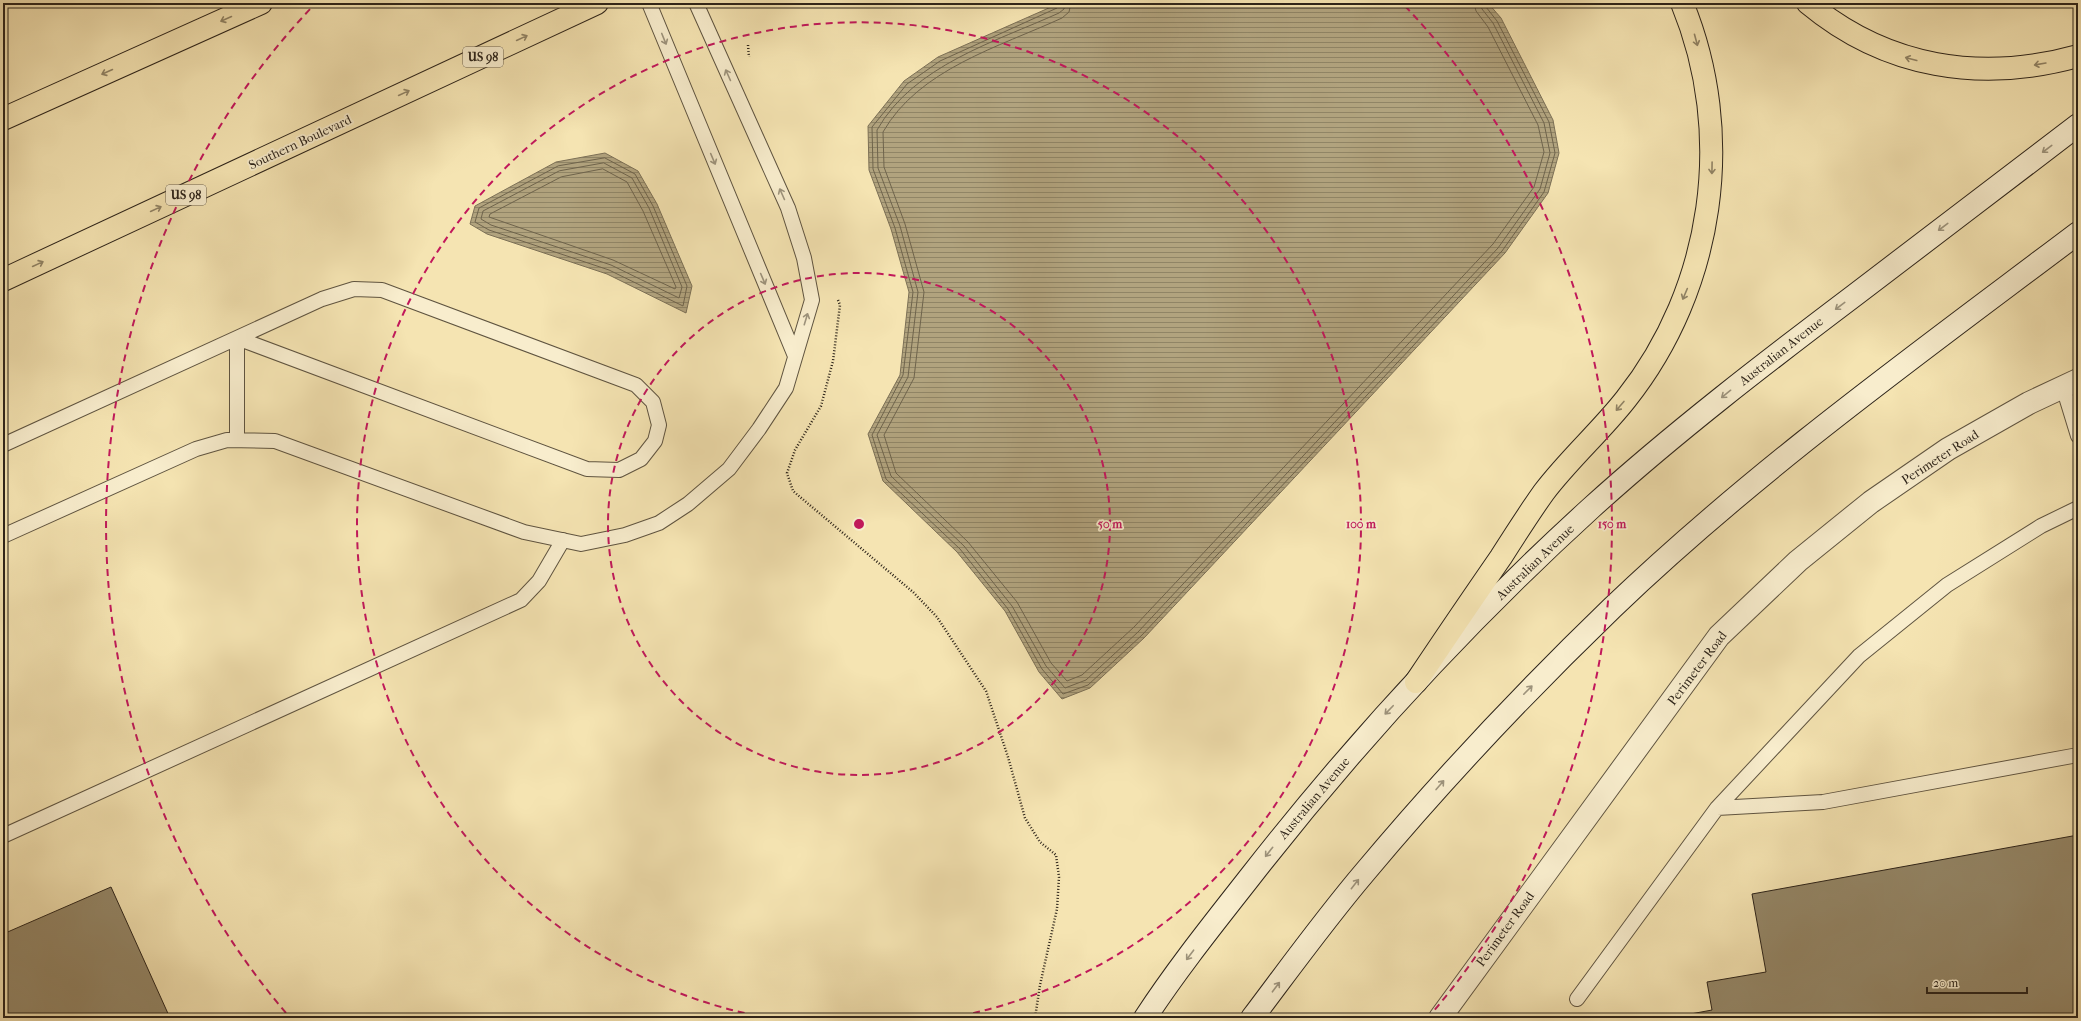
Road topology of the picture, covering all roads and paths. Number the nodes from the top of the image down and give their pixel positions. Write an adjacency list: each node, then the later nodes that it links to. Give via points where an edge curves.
1 (262, 3): 10 (highway, one-way to 10)
2 (597, 3): 13 (highway, Southern Boulevard / US 98, one-way to 2)
3 (649, 3): 16 (lane, one-way to 16)
4 (696, 3): 16 (lane, one-way to 4, via 812,300 804,258 788,208)
5 (1682, 3): 24 (highway, one-way to 24, via 1692,26 1703,65 1713,141 1707,215 1689,286 1665,340 1627,399 1545,492)
6 (1808, 3): 8 (highway, one-way to 6, via 2004,69 1941,66 1907,58 1875,45 1844,29)
7 (748, 45): 9 (path)
8 (2078, 56)
9 (750, 64)
10 (3, 119)
11 (2078, 125): 24 (main road, Australian Avenue, one-way to 24, via 1794,341 1653,455 1545,552)
12 (2078, 233): 31 (main road, one-way to 12, via 1364,874 1444,781 1526,692 1614,606 1703,526 1798,447)
13 (3, 280)
14 (838, 298): 29 (path, via 840,305 833,361 821,406 795,450 788,473 793,491 913,592 937,617 986,692 1025,818 1040,842 1056,855 1059,877 1057,909)
15 (237, 338): 15 (lane, via 587,469 619,470 641,459 655,441 659,425 653,402 636,385 382,290 354,289 322,299); 19 (lane); 20 (lane)
16 (795, 356): 23 (lane, via 786,388 759,429 729,469 688,504 659,523 625,535 581,544)
17 (2070, 383): 18 (lane); 32 (main road, Perimeter Road, via 1948,449 1871,502 1798,561 1719,636)
18 (2078, 436)
19 (237, 440): 22 (lane, via 227,440 196,449); 23 (lane, via 275,441 524,532)
20 (3, 445)
21 (2078, 508): 26 (lane, via 2041,526 1947,585 1859,656)
22 (3, 536)
23 (563, 540): 27 (lane, via 539,581 521,600)
24 (1416, 682): 30 (main road, Australian Avenue, one-way to 30, via 1375,725 1295,819 1209,929)
25 (2078, 755): 26 (lane, via 1823,802)
26 (1717, 808): 28 (lane)
27 (3, 836)
28 (1577, 999)
29 (1035, 1018)
30 (1145, 1018)
31 (1252, 1018)
32 (1440, 1018)

